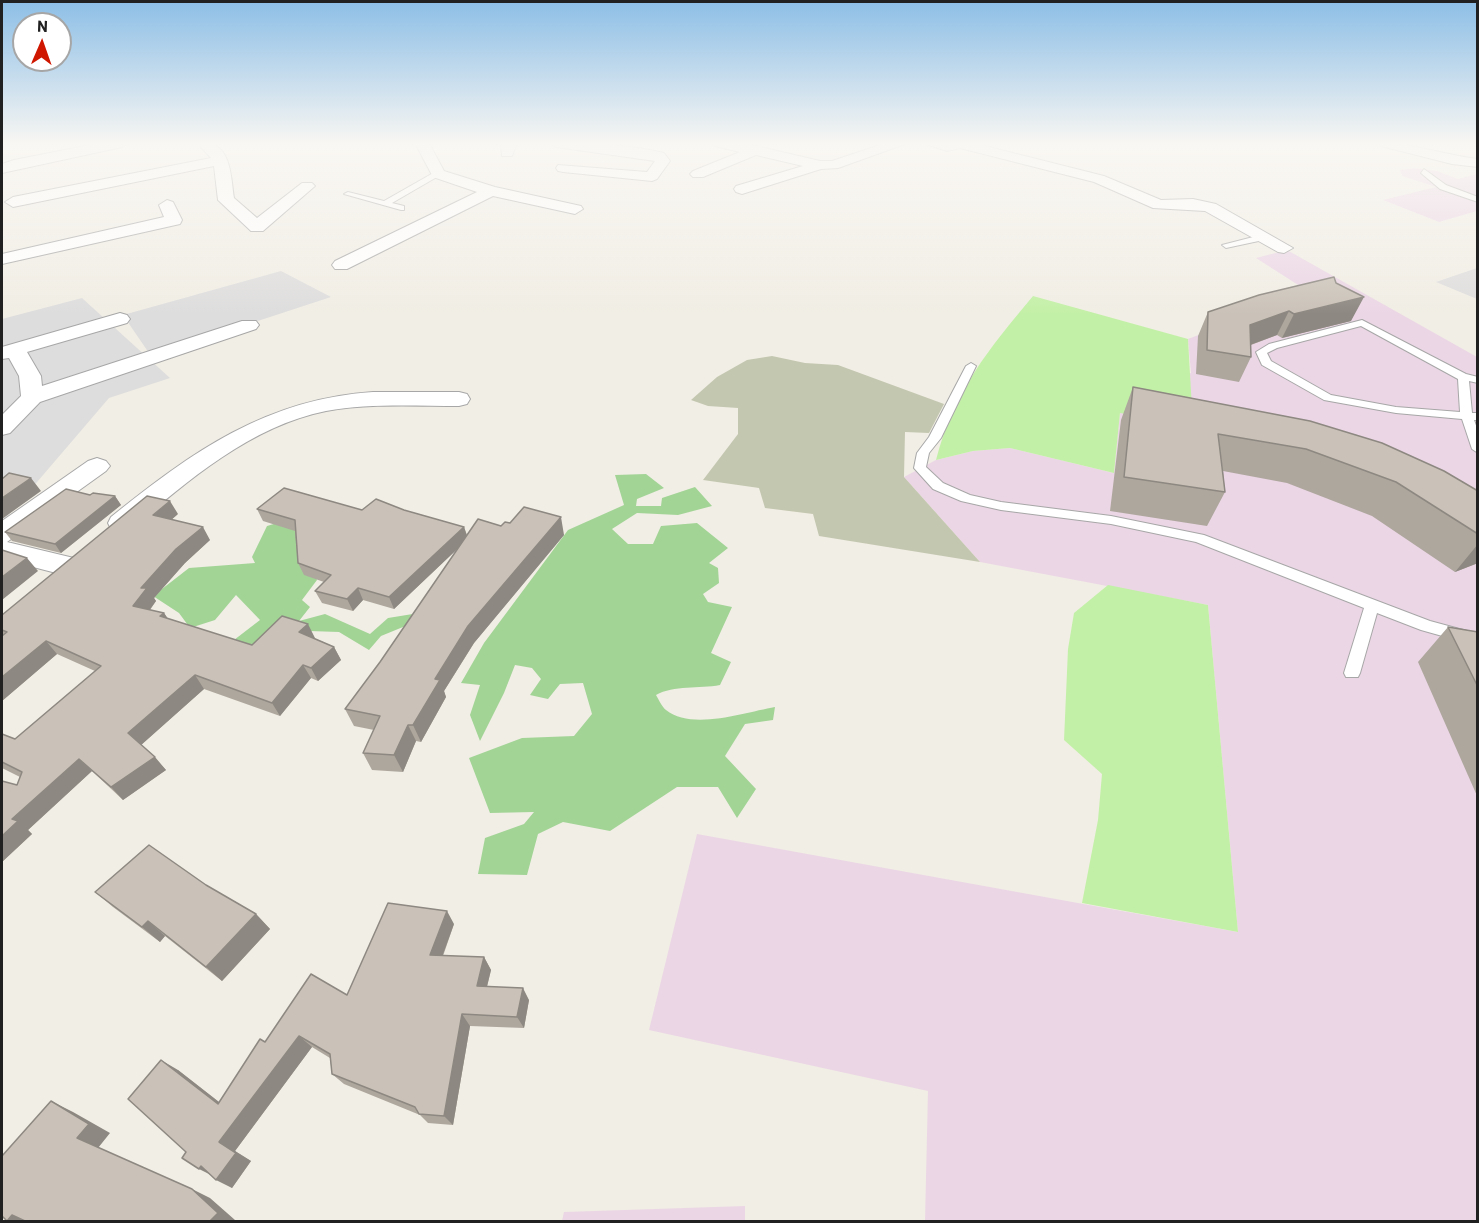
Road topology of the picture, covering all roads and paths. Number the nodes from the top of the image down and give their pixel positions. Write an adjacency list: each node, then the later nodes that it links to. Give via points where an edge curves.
1 (39, 200): 11 (street)
2 (226, 200): 3 (street, via 257,227)
3 (290, 200)
4 (370, 200): 9 (lane)
5 (392, 200): 9 (lane)
6 (472, 200): 18 (street)
7 (533, 200): 13 (street)
8 (1148, 200): 14 (street, via 1159,205 1201,205)
9 (385, 204): 12 (lane)
10 (167, 205): 17 (street, via 174,220)
11 (7, 207)
12 (400, 208)
13 (575, 209)
14 (1265, 237): 15 (lane); 16 (street)
15 (1226, 245)
16 (1284, 248)
17 (2, 259)
18 (339, 265)
19 (120, 319): 21 (street)
20 (249, 325): 25 (street)
21 (8, 351): 25 (street, via 30,376)
22 (971, 366): 35 (lane, via 935,438 923,453 920,468 938,486 1001,506 1111,520 1199,538)
23 (1464, 377): 24 (lane); 27 (lane); 27 (lane, via 1362,323 1261,352 1266,363 1328,398 1396,410)
24 (1478, 380)
25 (32, 397): 28 (street)
26 (459, 399): 33 (street, via 341,402 284,417 183,471)
27 (1472, 416): 29 (lane)
28 (2, 428)
29 (1478, 449)
30 (97, 466): 31 (street)
31 (2, 534)
32 (2, 550): 33 (street)
33 (86, 552): 34 (street)
34 (43, 586)
35 (1372, 604): 36 (lane, via 1426,626); 37 (lane)
36 (1478, 640)
37 (1352, 673)

